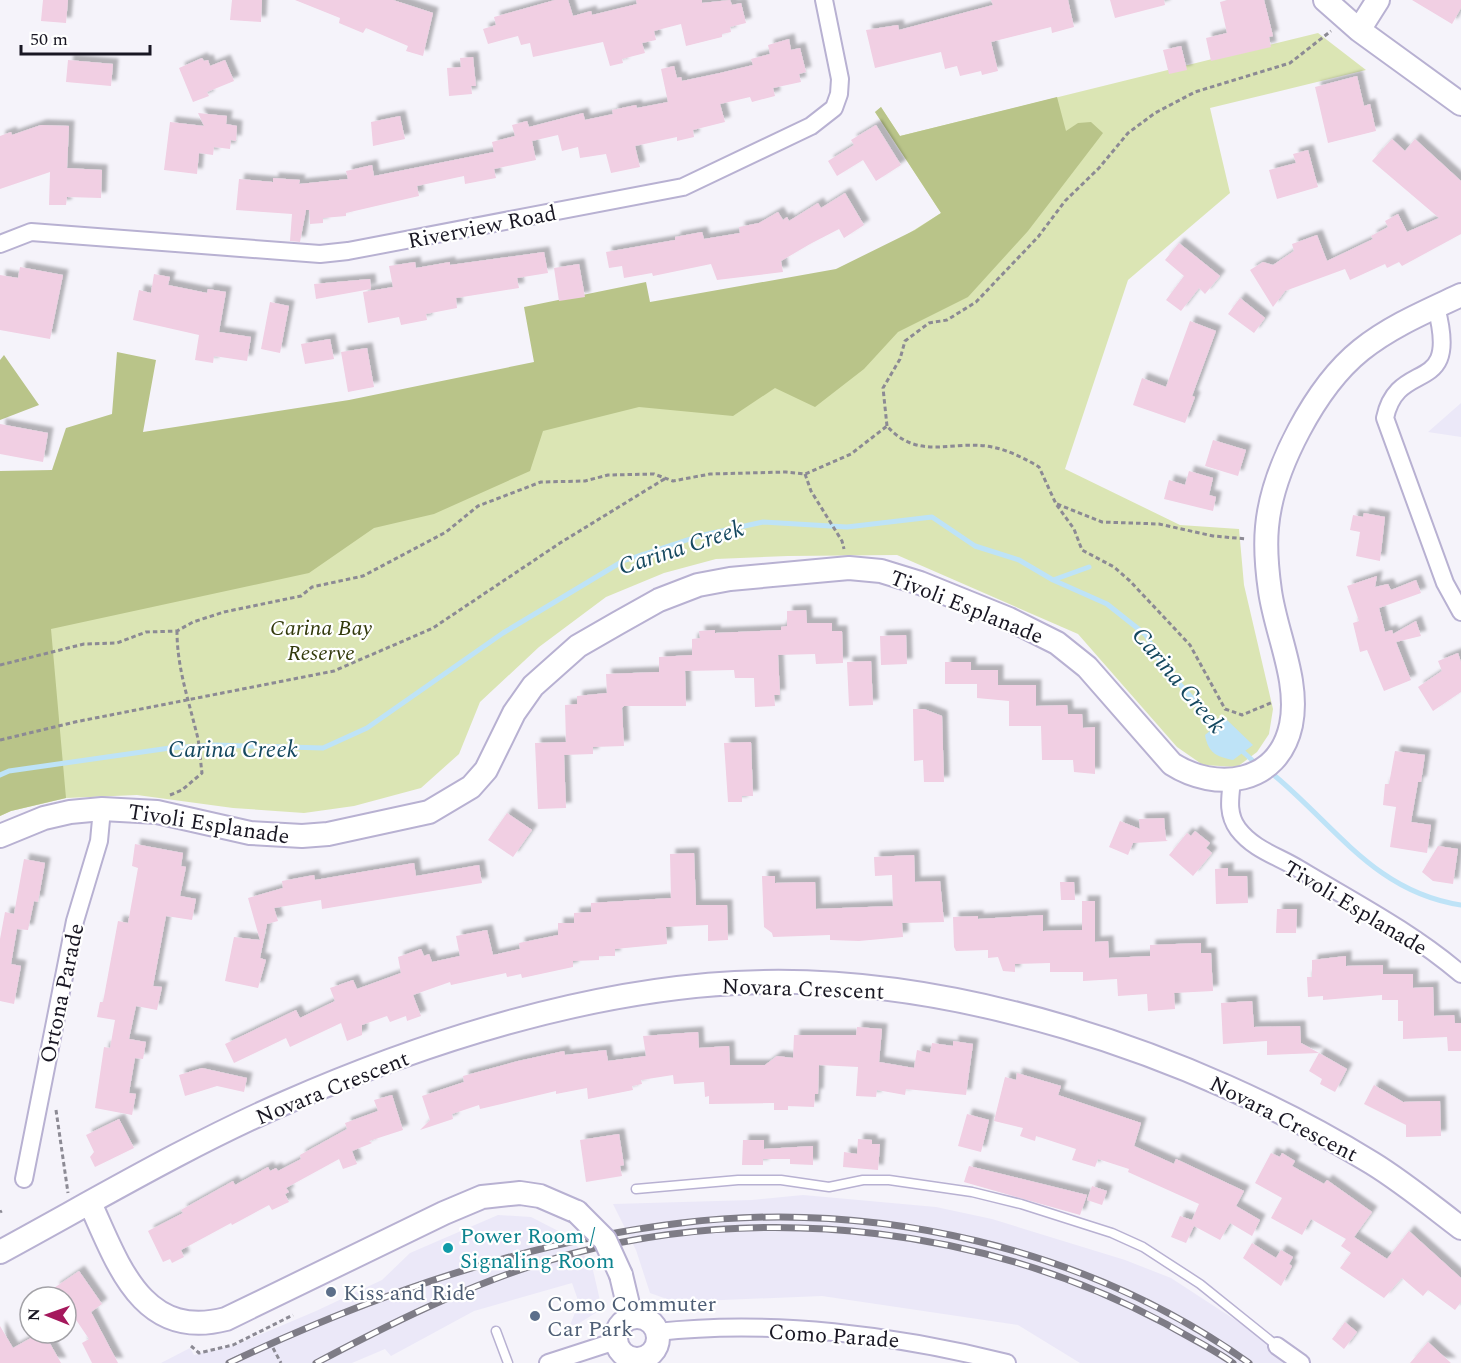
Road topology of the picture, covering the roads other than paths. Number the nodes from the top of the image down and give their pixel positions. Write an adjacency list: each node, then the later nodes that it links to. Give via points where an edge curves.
1 (824, 0): 6 (street, Riverview Road, via 840,79 834,108 812,126 683,187 320,254 31,232)
2 (1325, 0): 4 (street)
3 (1378, 0): 4 (street)
4 (1353, 25): 5 (street)
5 (1461, 104)
6 (0, 244)
7 (1461, 295): 8 (street)
8 (1436, 307): 9 (street, via 1448,356 1441,367 1404,386 1392,397 1385,418 1445,583); 10 (street, via 1382,335 1333,377 1315,401 1283,469 1266,540 1270,592 1292,697 1291,723 1288,737 1264,767 1249,778)
9 (1461, 612)
10 (1232, 781): 11 (street, Tivoli Esplanade, via 1187,774 1172,764 1087,667 1057,643 920,583 881,571 849,568 698,585 618,622 578,646 533,686 514,713 486,770 471,788 429,812 302,836 250,833 157,812); 13 (street, Tivoli Esplanade, via 1229,806 1238,828 1260,850 1390,923)
11 (102, 808): 12 (street, Tivoli Esplanade, via 44,818); 14 (street, Ortona Parade, via 99,841 75,921)
12 (0, 836)
13 (1461, 974)
14 (24, 1179)
15 (636, 1189): 23 (lane, via 738,1180 781,1180 829,1187 863,1180 889,1180 972,1192 1032,1207 1143,1246 1200,1284)
16 (90, 1203): 17 (street, Novara Crescent, via 284,1103 490,1029 574,1007 655,992 736,982 794,983 898,991 998,1010 1084,1033 1219,1083 1280,1111 1375,1164); 18 (street, Novara Crescent); 19 (street, bridge, via 126,1276 143,1301 166,1317 194,1324 226,1319 482,1197 540,1196 577,1212 605,1240 621,1275)
17 (1461, 1228)
18 (0, 1252)
19 (631, 1317): 21 (street, via 644,1318); 22 (street, via 617,1329)
20 (496, 1331): 25 (lane)
21 (657, 1332): 24 (street, via 657,1346); 27 (street, Como Parade, via 737,1328 844,1333 904,1339)
22 (616, 1341): 24 (street, via 622,1353); 26 (street)
23 (1277, 1346): 28 (street)
24 (642, 1361)
25 (508, 1363)
26 (548, 1363)
27 (1007, 1363)
28 (1301, 1363)

